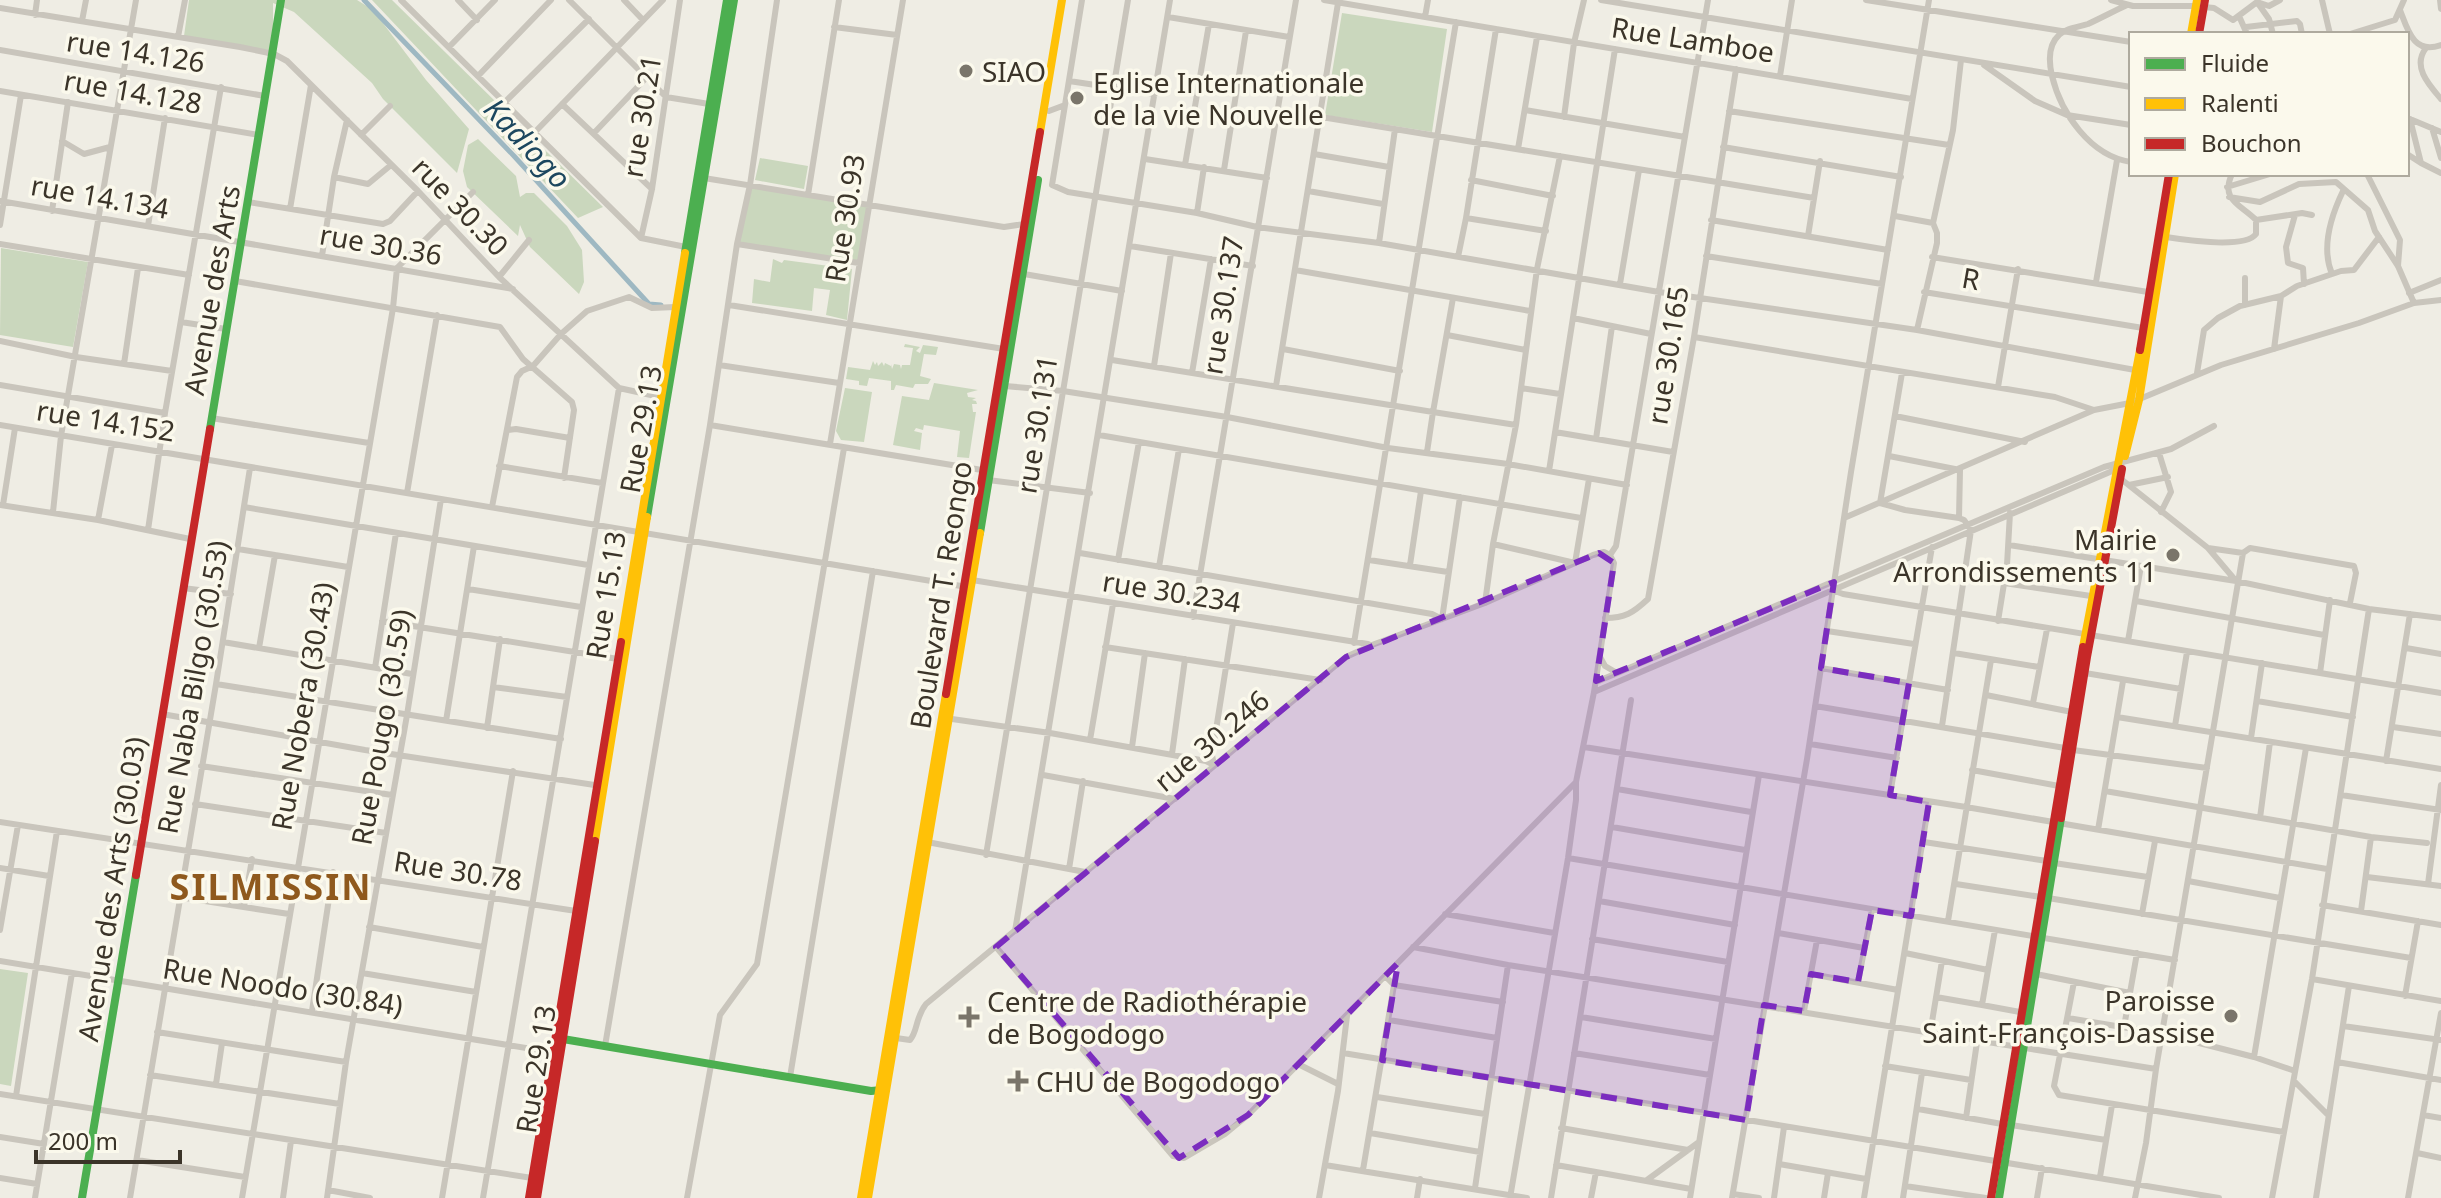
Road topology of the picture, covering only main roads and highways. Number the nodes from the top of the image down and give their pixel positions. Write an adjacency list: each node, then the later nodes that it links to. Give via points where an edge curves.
1 (281, 0): 17 (main road, Avenue des Arts)
2 (727, 0): 10 (main road, Rue 15.13)
3 (734, 0): 10 (main road, Rue 29.13)
4 (1065, 0): 11 (main road, Boulevard T. Reongo); 11 (main road, Boulevard T. Reongo)
5 (2200, 3): 6 (main road); 7 (main road)
6 (2192, 32)
7 (2199, 32)
8 (2172, 176): 12 (main road, via 2166,237)
9 (2172, 176): 12 (main road, via 2135,370)
10 (700, 177): 14 (main road, Rue 29.13); 14 (main road, Rue 15.13)
11 (1028, 224): 16 (main road, Boulevard T. Reongo, via 982,470); 16 (main road, Boulevard T. Reongo, via 1024,274)
12 (2135, 401): 13 (main road)
13 (2120, 465): 15 (main road); 15 (main road)
14 (641, 532): 21 (main road, Rue 29.13); 21 (main road, Rue 15.13)
15 (2102, 560): 18 (main road); 18 (main road, via 2091,596)
16 (968, 583): 19 (main road, Boulevard T. Reongo)
17 (183, 588): 29 (main road, Avenue des Arts (30.03))
18 (2088, 635): 20 (main road); 20 (main road)
19 (945, 718): 27 (main road, Boulevard T. Reongo); 27 (main road, Boulevard T. Reongo, via 896,1038)
20 (2069, 749): 22 (main road); 22 (main road)
21 (600, 786): 24 (main road, Rue 29.13); 24 (main road, Rue 15.13)
22 (2057, 823): 23 (main road)
23 (2038, 936): 25 (main road, via 2036,974); 25 (main road, via 2020,1012)
24 (559, 1039): 26 (main road, Rue 15.13); 27 (main road)
25 (2019, 1048): 28 (main road)
26 (556, 1053): 30 (main road, Rue 15.13); 31 (main road, Rue 29.13)
27 (880, 1093): 32 (main road, Boulevard T. Reongo); 33 (main road, Boulevard T. Reongo)
28 (2001, 1161): 34 (main road); 35 (main road)
29 (82, 1198)
30 (529, 1198)
31 (537, 1198)
32 (861, 1198)
33 (868, 1198)
34 (1988, 1198)
35 (1999, 1198)

